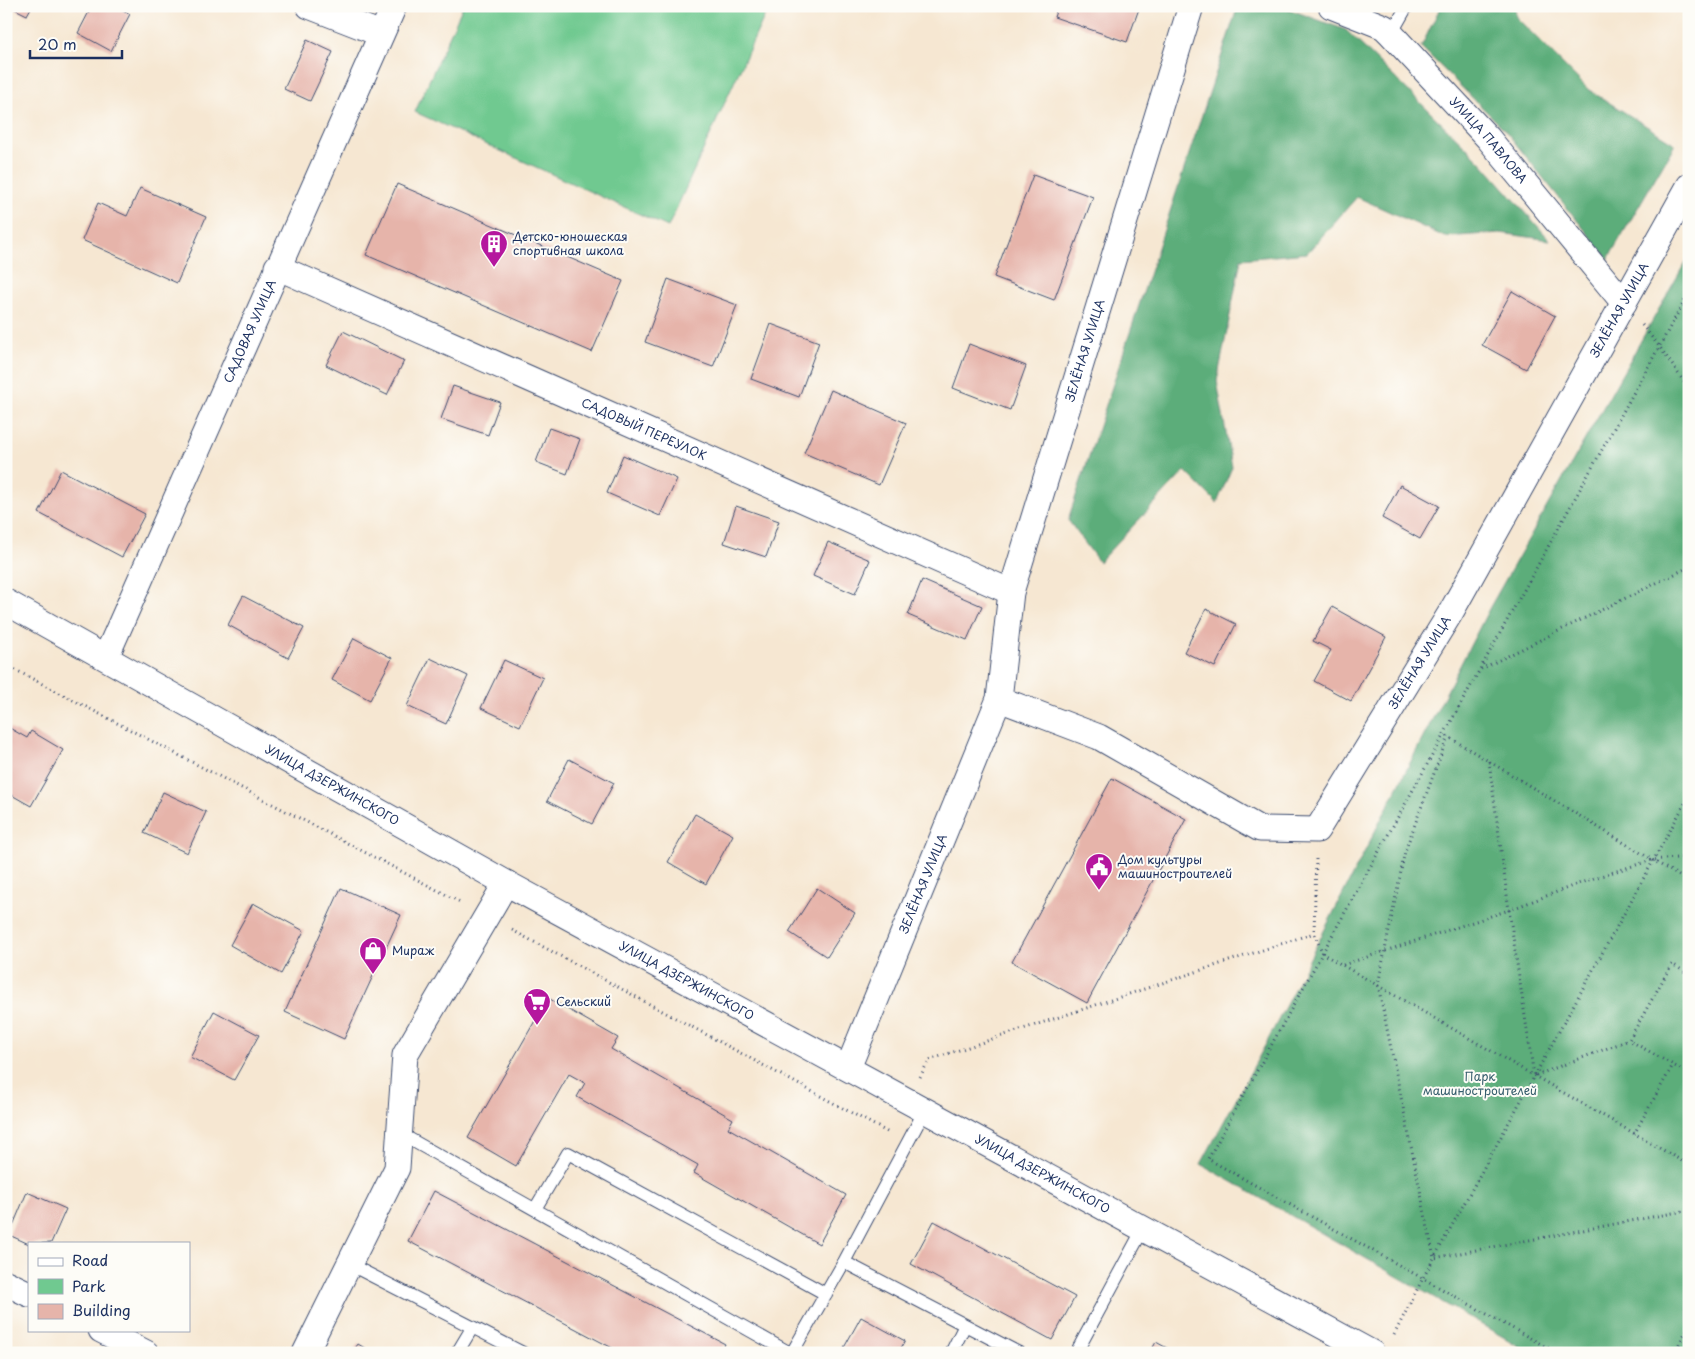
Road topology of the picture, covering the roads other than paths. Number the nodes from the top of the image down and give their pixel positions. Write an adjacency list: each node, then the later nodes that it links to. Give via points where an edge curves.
1 (309, 6): 6 (street)
2 (394, 6): 6 (street, САДОВАЯ УЛИЦА)
3 (1191, 6): 11 (street, ЗЕЛЁНАЯ УЛИЦА)
4 (1331, 6): 7 (street, УЛИЦА ПАВЛОВА, via 1384,27)
5 (1407, 6): 7 (lane)
6 (381, 34): 9 (street, САДОВАЯ УЛИЦА)
7 (1391, 34): 10 (street, УЛИЦА ПАВЛОВА, via 1488,138)
8 (1689, 186): 10 (street, ЗЕЛЁНАЯ УЛИЦА)
9 (277, 267): 11 (street, САДОВЫЙ ПЕРЕУЛОК); 13 (street, САДОВАЯ УЛИЦА)
10 (1624, 303): 14 (street, ЗЕЛЁНАЯ УЛИЦА, via 1451,612 1317,830 1260,830 1099,737)
11 (1011, 592): 14 (street, ЗЕЛЁНАЯ УЛИЦА)
12 (6, 602): 13 (street, УЛИЦА ДЗЕРЖИНСКОГО)
13 (106, 657): 15 (street, УЛИЦА ДЗЕРЖИНСКОГО)
14 (999, 700): 16 (street, ЗЕЛЁНАЯ УЛИЦА)
15 (506, 883): 16 (street, УЛИЦА ДЗЕРЖИНСКОГО); 18 (street, via 405,1055)
16 (848, 1068): 17 (street, УЛИЦА ДЗЕРЖИНСКОГО)
17 (916, 1105): 20 (street, УЛИЦА ДЗЕРЖИНСКОГО); 21 (lane, via 908,1143)
18 (399, 1133): 19 (lane); 22 (street, via 396,1168)
19 (535, 1209): 25 (lane, via 568,1153); 33 (lane)
20 (1143, 1229): 36 (lane); 37 (street, УЛИЦА ДЗЕРЖИНСКОГО)
21 (844, 1262): 25 (lane); 26 (lane)
22 (349, 1264): 27 (lane); 30 (street)
23 (6, 1283): 24 (street)
24 (28, 1294)
25 (826, 1294): 33 (lane)
26 (965, 1325): 34 (lane); 35 (lane)
27 (472, 1328): 31 (lane); 32 (lane)
28 (105, 1332): 29 (street)
29 (146, 1353)
30 (305, 1353)
31 (457, 1353)
32 (523, 1353)
33 (791, 1353)
34 (951, 1353)
35 (1019, 1353)
36 (1076, 1353)
37 (1372, 1353)

